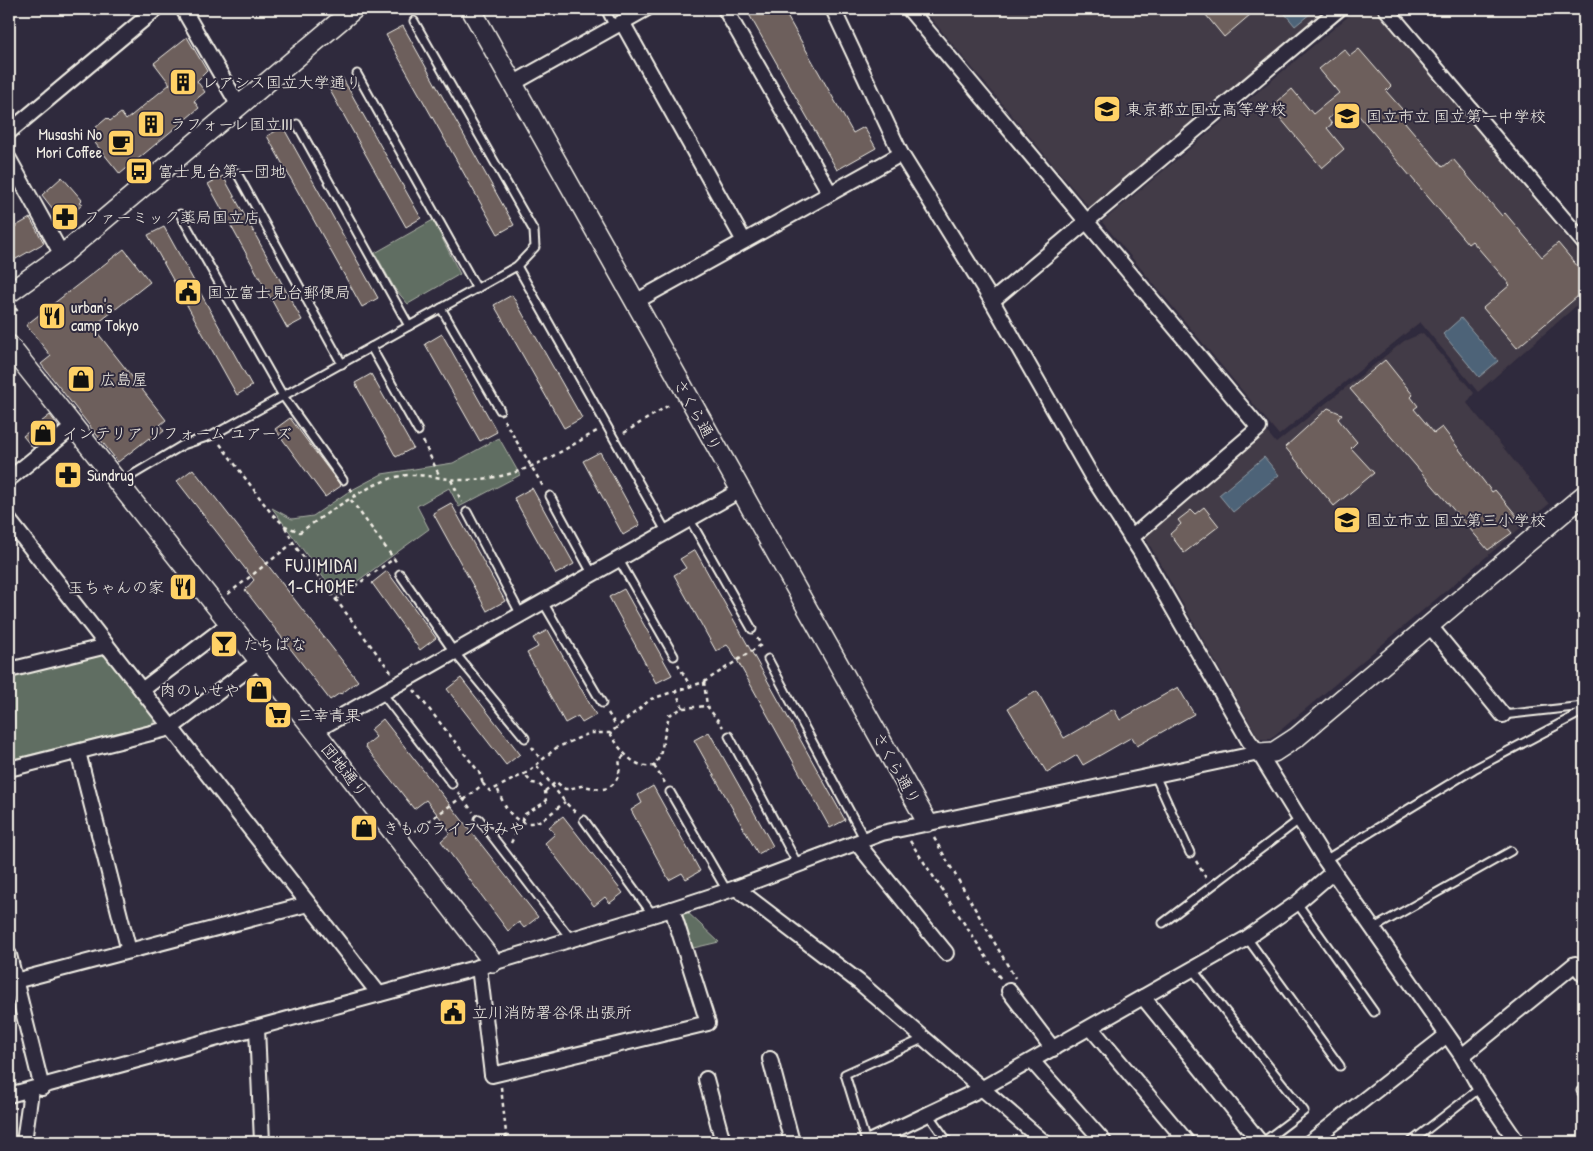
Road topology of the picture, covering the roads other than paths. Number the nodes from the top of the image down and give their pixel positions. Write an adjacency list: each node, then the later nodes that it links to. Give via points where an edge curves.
1 (156, 9): 18 (street)
2 (183, 9): 16 (street)
3 (354, 9): 16 (street)
4 (471, 9): 15 (street, さくら通り)
5 (605, 9): 13 (lane)
6 (646, 9): 13 (street)
7 (726, 9): 22 (street)
8 (833, 9): 19 (street)
9 (909, 9): 24 (street)
10 (1338, 9): 24 (street)
11 (1386, 9): 26 (street)
12 (414, 20): 28 (lane, via 534,230 534,247)
13 (618, 25): 15 (street); 25 (street)
14 (357, 74): 29 (lane)
15 (514, 83): 32 (street, さくら通り)
16 (239, 106): 27 (street)
17 (297, 124): 34 (lane)
18 (9, 132)
19 (901, 154): 22 (street); 31 (street)
20 (9, 158): 27 (street)
21 (237, 173): 37 (lane)
22 (830, 193): 25 (street)
23 (180, 214): 38 (lane)
24 (1088, 220): 31 (street); 52 (street, via 1259,428)
25 (744, 241): 32 (street)
26 (1584, 243)
27 (62, 255): 30 (street)
28 (518, 266): 29 (lane); 51 (lane)
29 (477, 289): 33 (lane)
30 (9, 293)
31 (992, 301): 52 (street, via 1091,475)
32 (635, 302): 45 (street, さくら通り)
33 (442, 308): 34 (lane); 39 (lane)
34 (409, 326): 36 (lane)
35 (9, 345): 40 (street, 団地通り)
36 (371, 347): 37 (lane); 41 (lane)
37 (342, 364): 38 (lane)
38 (283, 396): 43 (lane); 44 (lane, via 213,435 183,445)
39 (500, 410)
40 (73, 427): 42 (street); 44 (street, 団地通り)
41 (418, 431)
42 (9, 479)
43 (343, 480)
44 (118, 483): 58 (street, 団地通り)
45 (740, 490): 50 (street); 86 (street, さくら通り)
46 (550, 496): 55 (lane)
47 (1582, 501): 59 (street)
48 (467, 512): 57 (lane)
49 (9, 520): 61 (street)
50 (690, 520): 51 (street); 60 (lane)
51 (667, 533): 53 (street)
52 (1131, 538): 78 (street)
53 (619, 560): 55 (street); 63 (lane)
54 (400, 574): 62 (lane)
55 (592, 574): 56 (street)
56 (543, 602): 57 (street); 69 (lane)
57 (521, 615): 62 (street)
58 (230, 623): 65 (street, 団地通り); 67 (street)
59 (1430, 626): 72 (street); 78 (street, via 1297,737 1274,752)
60 (752, 629)
61 (107, 646): 66 (street); 67 (street)
62 (454, 652): 68 (street); 76 (lane)
63 (674, 656)
64 (768, 658): 87 (lane)
65 (259, 661): 73 (street); 74 (street, 団地通り)
66 (9, 670)
67 (142, 690): 73 (street)
68 (382, 692): 74 (street); 81 (lane)
69 (602, 703)
70 (1584, 706): 72 (lane)
71 (1584, 711): 90 (lane, via 1474,769)
72 (1502, 714)
73 (171, 728): 77 (street); 95 (street)
74 (314, 731): 105 (street, 団地通り, via 400,842)
75 (729, 736): 91 (lane)
76 (525, 738)
77 (78, 752): 79 (street); 102 (street)
78 (1259, 753): 80 (street); 85 (street)
79 (9, 769)
80 (1154, 774): 86 (street); 89 (lane)
81 (452, 784)
82 (670, 792): 93 (lane)
83 (479, 819): 101 (lane)
84 (584, 820): 97 (lane)
85 (1299, 820): 90 (street); 98 (lane)
86 (928, 826): 87 (street, via 882,833)
87 (861, 842): 91 (street); 103 (street)
88 (1511, 851): 99 (lane)
89 (1190, 852)
90 (1325, 860): 92 (street)
91 (798, 865): 93 (street)
92 (1333, 872): 94 (street); 99 (street)
93 (732, 890): 96 (street); 116 (street, via 859,982)
94 (1296, 903): 100 (street); 112 (lane)
95 (308, 904): 102 (street); 109 (street)
96 (672, 909): 97 (street); 105 (street, via 708,1023 492,1075)
97 (654, 915): 101 (street)
98 (1162, 924)
99 (1372, 929): 115 (street)
100 (1247, 938): 106 (street); 121 (lane)
101 (571, 939): 105 (street)
102 (129, 951): 108 (street)
103 (946, 953)
104 (9, 955): 108 (street)
105 (486, 965): 109 (street)
106 (1192, 969): 111 (street); 137 (lane, via 1304,1111)
107 (1584, 975): 118 (street, via 1575,964)
108 (15, 980): 124 (street)
109 (379, 994): 113 (street)
110 (1011, 994): 117 (street)
111 (1143, 997): 114 (street); 137 (street)
112 (1374, 1012)
113 (257, 1028): 124 (street); 129 (street)
114 (1091, 1028): 117 (street); 136 (street)
115 (1447, 1035): 118 (street); 138 (street)
116 (925, 1038): 125 (street); 132 (lane, via 845,1074)
117 (1053, 1049): 120 (street)
118 (1462, 1056): 123 (street)
119 (770, 1059): 131 (street)
120 (1032, 1061): 125 (street); 135 (street)
121 (1340, 1066)
122 (706, 1079): 130 (street)
123 (1480, 1088): 139 (lane); 140 (street)
124 (36, 1089): 126 (street); 128 (street)
125 (981, 1089): 127 (street); 134 (street)
126 (9, 1095)
127 (928, 1114): 132 (street); 133 (lane)
128 (24, 1142)
129 (262, 1142)
130 (723, 1142)
131 (792, 1142)
132 (867, 1142)
133 (948, 1142)
134 (1044, 1142)
135 (1104, 1142)
136 (1187, 1142)
137 (1261, 1142)
138 (1310, 1142)
139 (1411, 1142)
140 (1516, 1142)

